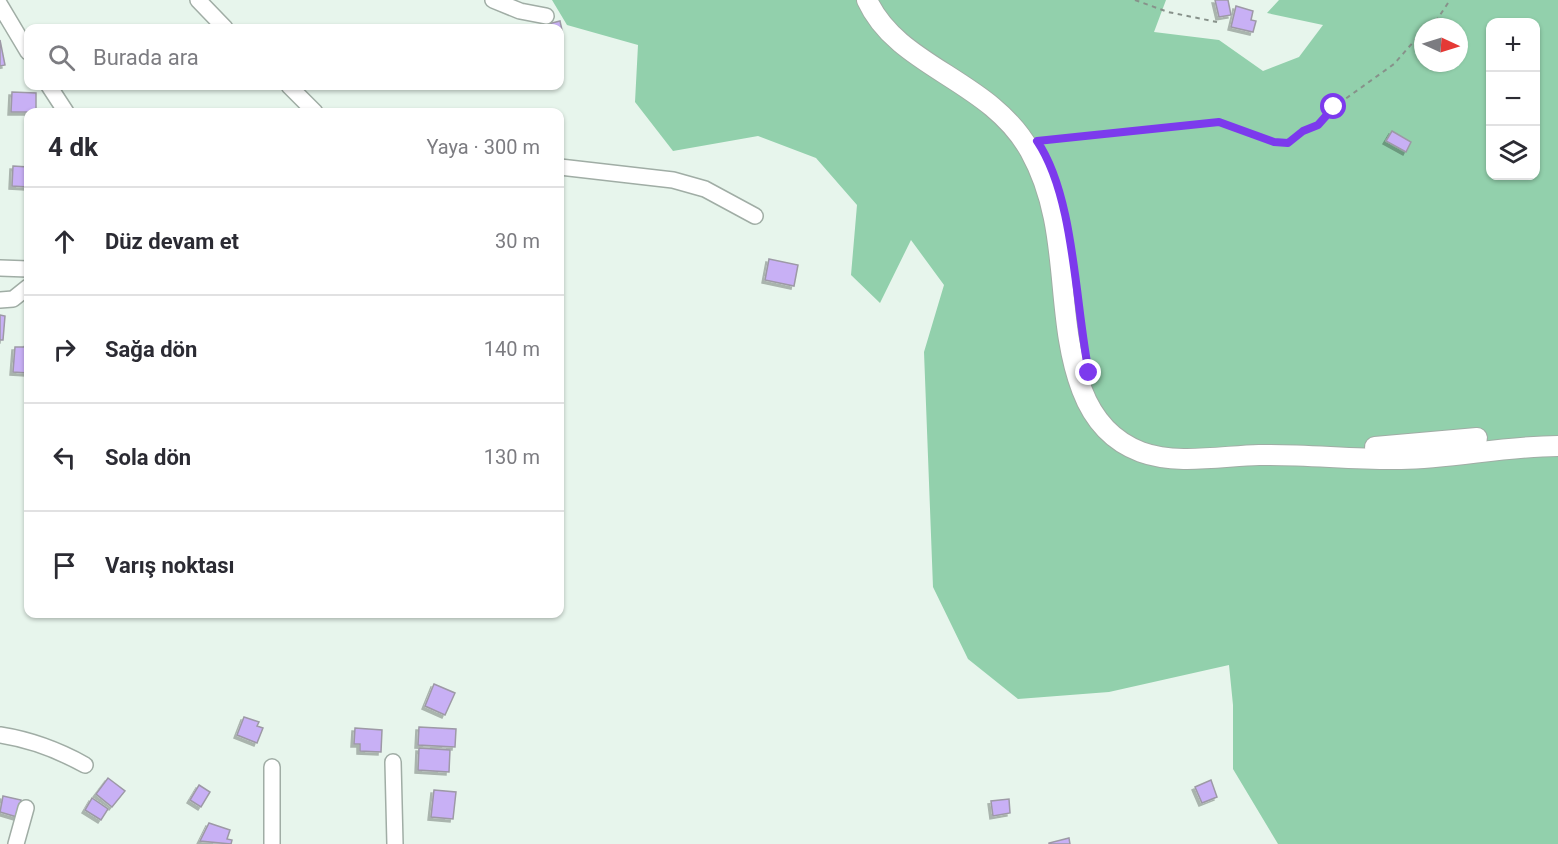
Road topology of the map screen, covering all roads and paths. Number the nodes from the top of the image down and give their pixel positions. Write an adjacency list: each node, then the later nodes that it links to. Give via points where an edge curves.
1 (198, 0): 11 (street)
2 (493, 0): 8 (street)
3 (867, 0): 26 (main road, via 878,20 899,43 981,96 1009,122 1030,150 1054,213 1069,331 1082,390 1100,423 1126,446 1161,457 1290,454 1402,459 1494,448)
4 (877, 0): 18 (main road, via 883,12 906,34 985,82 1014,110)
5 (1135, 0): 10 (path, via 1168,12)
6 (1450, 0): 9 (path)
7 (0, 4): 13 (street)
8 (546, 16)
9 (1438, 18)
10 (1217, 22)
11 (221, 24)
12 (1414, 41): 18 (path, via 1394,64 1334,107 1318,125 1288,143 1274,142 1219,122)
13 (24, 45)
14 (52, 90): 16 (street)
15 (293, 90): 17 (street)
16 (63, 108)
17 (311, 108)
18 (1037, 141): 25 (main road, via 1051,168 1069,238 1089,373 1103,409 1132,437 1145,443 1175,446 1386,447)
19 (564, 167): 20 (street, via 673,180 705,189)
20 (755, 216)
21 (0, 268): 22 (street)
22 (24, 269)
23 (24, 290): 24 (street, via 13,299)
24 (0, 300)
25 (1558, 433)
26 (1558, 446)
27 (0, 735): 29 (street, via 23,738)
28 (393, 762): 34 (street)
29 (85, 765)
30 (272, 767): 33 (street)
31 (26, 808): 32 (street)
32 (16, 844)
33 (272, 844)
34 (394, 844)

